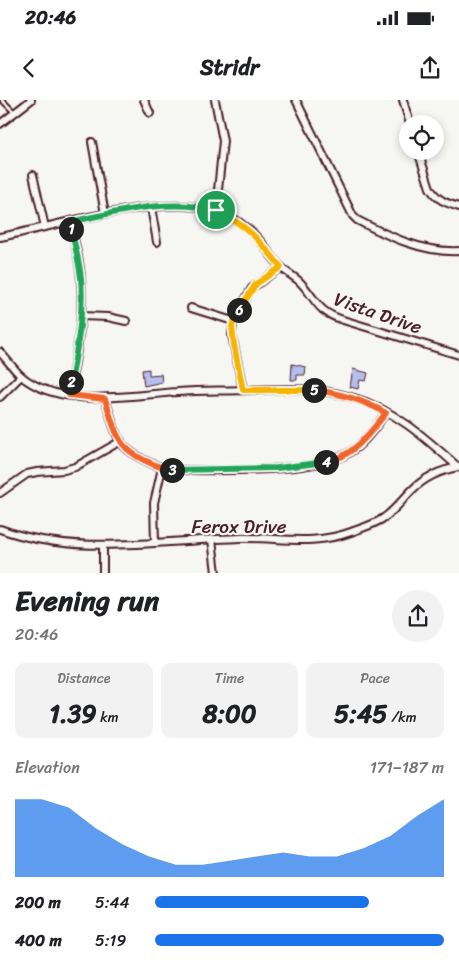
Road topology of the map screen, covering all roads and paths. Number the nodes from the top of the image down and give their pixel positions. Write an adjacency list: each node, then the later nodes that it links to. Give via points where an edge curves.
1 (2, 100): 7 (lane)
2 (30, 100): 7 (street)
3 (144, 100): 8 (street)
4 (216, 100): 16 (street, via 223,141)
5 (296, 100): 22 (street, via 356,220 426,248)
6 (402, 100): 9 (street)
7 (15, 113): 10 (street)
8 (150, 113)
9 (407, 115)
10 (0, 124)
11 (92, 142): 17 (street)
12 (421, 160): 14 (street, via 433,194 446,203)
13 (32, 175): 19 (street)
14 (459, 206)
15 (151, 207): 16 (street, Vista Drive); 17 (street, Vista Drive); 21 (street)
16 (216, 210): 23 (street, Vista Drive, via 245,226)
17 (105, 214): 18 (street, Vista Drive)
18 (70, 222): 19 (street, Vista Drive); 25 (street, via 81,278)
19 (46, 227): 20 (street, Vista Drive)
20 (0, 237)
21 (157, 242)
22 (459, 251)
23 (281, 267): 27 (street, via 252,288); 29 (street, Vista Drive, via 333,317)
24 (191, 308): 27 (street)
25 (81, 316): 26 (street); 32 (street)
26 (126, 321)
27 (233, 321): 31 (street, via 232,335)
28 (0, 352): 30 (street)
29 (459, 355)
30 (21, 376): 32 (street); 33 (street)
31 (243, 390): 34 (street); 35 (street, via 310,389 362,400)
32 (69, 395): 34 (street)
33 (0, 397)
34 (105, 399): 36 (street)
35 (386, 413): 37 (street, via 418,433); 38 (street, via 359,445 331,461 277,468)
36 (121, 442): 38 (street); 39 (street, via 75,467 27,474)
37 (458, 467): 41 (street, Ferox Drive, via 421,482 381,520 343,535 299,541)
38 (162, 468): 42 (street, via 154,503)
39 (0, 493)
40 (0, 529): 43 (street, Ferox Drive, via 50,542)
41 (212, 540): 42 (street, Ferox Drive); 45 (street)
42 (155, 542): 43 (street, Ferox Drive)
43 (103, 545): 44 (street)
44 (103, 573)
45 (216, 573)

